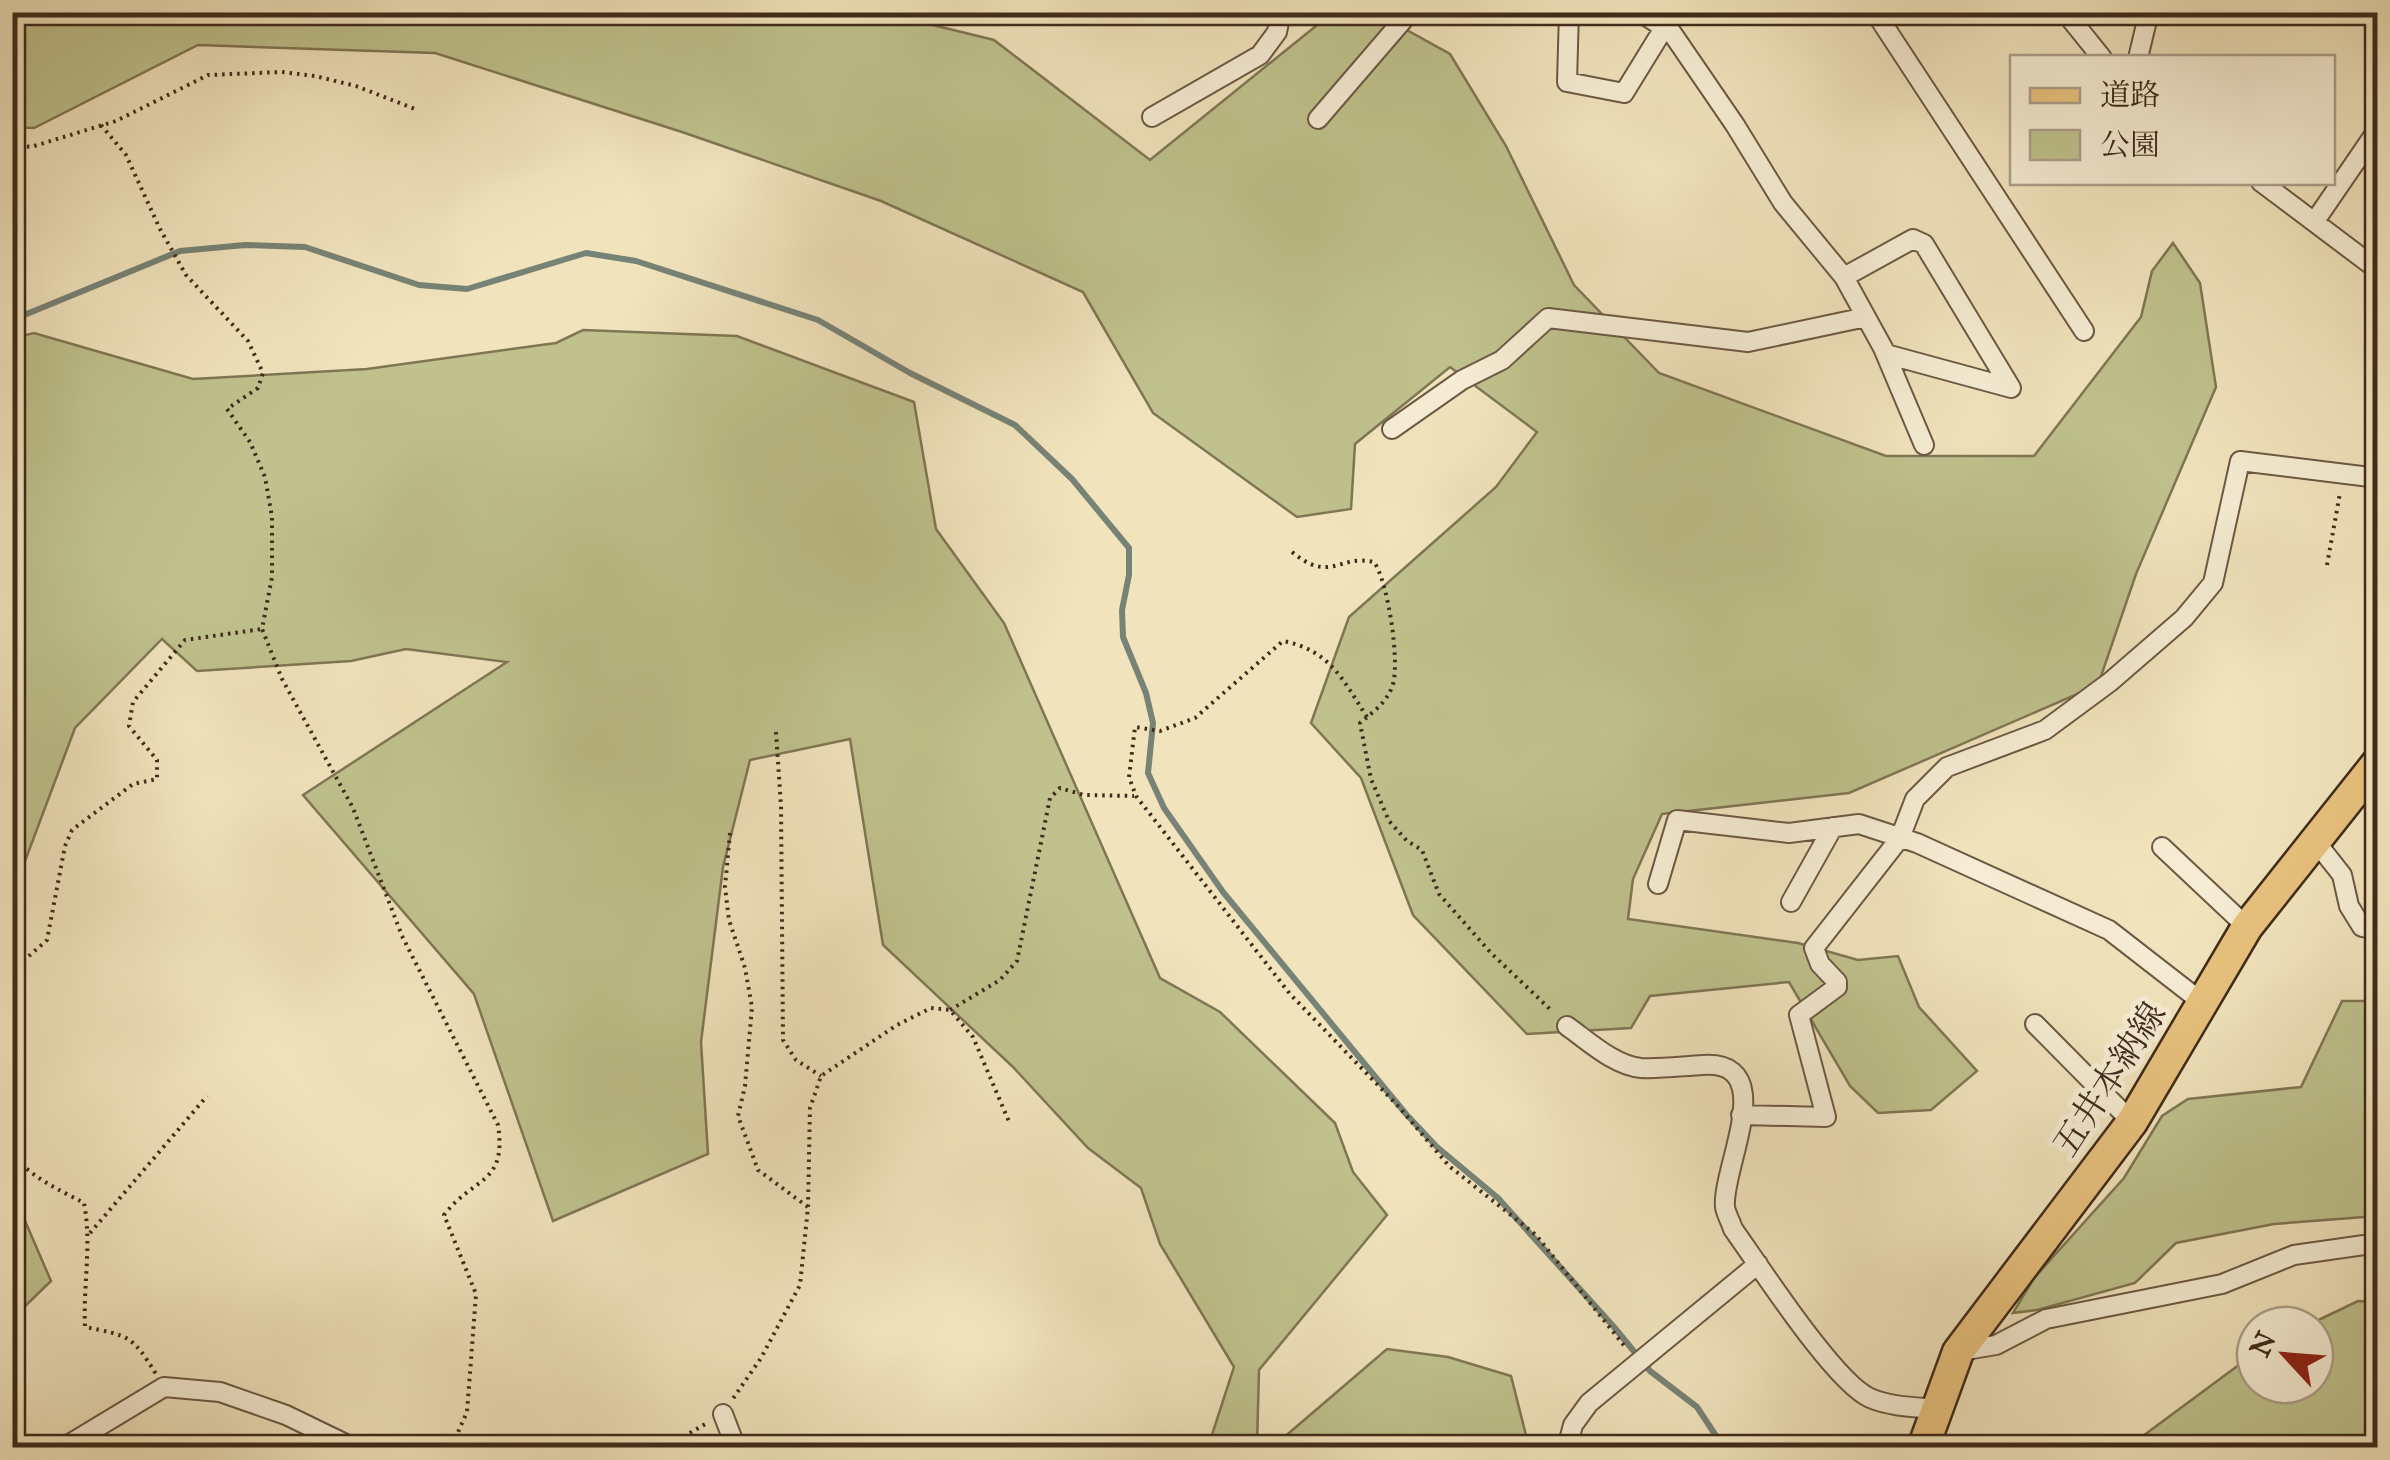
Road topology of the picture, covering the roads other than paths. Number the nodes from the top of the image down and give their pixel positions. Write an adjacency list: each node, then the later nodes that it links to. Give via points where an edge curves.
1 (1281, 12): 11 (street, via 1277,32 1260,56)
2 (1410, 12): 12 (street)
3 (1569, 12): 8 (street, via 1567,82 1624,93)
4 (1640, 12): 8 (street)
5 (1875, 12): 19 (street)
6 (2065, 12): 9 (street)
7 (2149, 12): 10 (street)
8 (1664, 28): 17 (street, via 1783,203)
9 (2100, 55)
10 (2139, 55)
11 (1152, 117)
12 (1318, 119)
13 (2378, 129): 15 (street)
14 (2265, 185): 15 (street)
15 (2316, 221): 16 (street)
16 (2378, 270)
17 (1844, 277): 18 (street); 20 (street, via 1913,239 1924,244 2011,388)
18 (1866, 317): 20 (street); 21 (street, via 1748,342 1548,318 1502,360)
19 (2084, 331)
20 (1886, 354): 22 (street)
21 (1392, 429)
22 (1924, 446)
23 (2378, 478): 26 (street, via 2240,460 2214,582 2184,618 2045,730 1947,767 1915,799)
24 (2378, 762): 27 (main road, 五井本納線)
25 (1833, 827): 26 (street, via 1859,824); 29 (street, via 1789,833 1677,820); 30 (street)
26 (1900, 838): 33 (street, via 2109,930); 36 (street, via 1814,948 1837,982 1800,1016 1826,1116)
27 (2316, 842): 31 (main road, 五井本納線); 32 (street, via 2342,875 2348,906 2362,927)
28 (2162, 846): 31 (street)
29 (1658, 884)
30 (1791, 902)
31 (2247, 927): 33 (main road, 五井本納線)
32 (2378, 930)
33 (2203, 1002): 37 (main road, 五井本納線)
34 (2035, 1024): 37 (street)
35 (1568, 1026): 36 (street, via 1637,1068 1713,1064 1733,1072 1741,1079)
36 (1741, 1114): 39 (street, via 1725,1205)
37 (2132, 1122): 40 (main road, 五井本納線)
38 (2378, 1243): 40 (street, via 2294,1255 2222,1284 2046,1319 1996,1345)
39 (1758, 1264): 41 (street, via 1836,1370 1865,1396); 46 (street, via 1590,1403 1573,1425)
40 (1958, 1352): 41 (main road, 五井本納線)
41 (1938, 1409): 47 (main road, 五井本納線)
42 (723, 1414): 45 (street)
43 (63, 1448): 44 (street, via 164,1388 220,1392)
44 (354, 1448)
45 (736, 1448)
46 (1567, 1448)
47 (1923, 1448)

